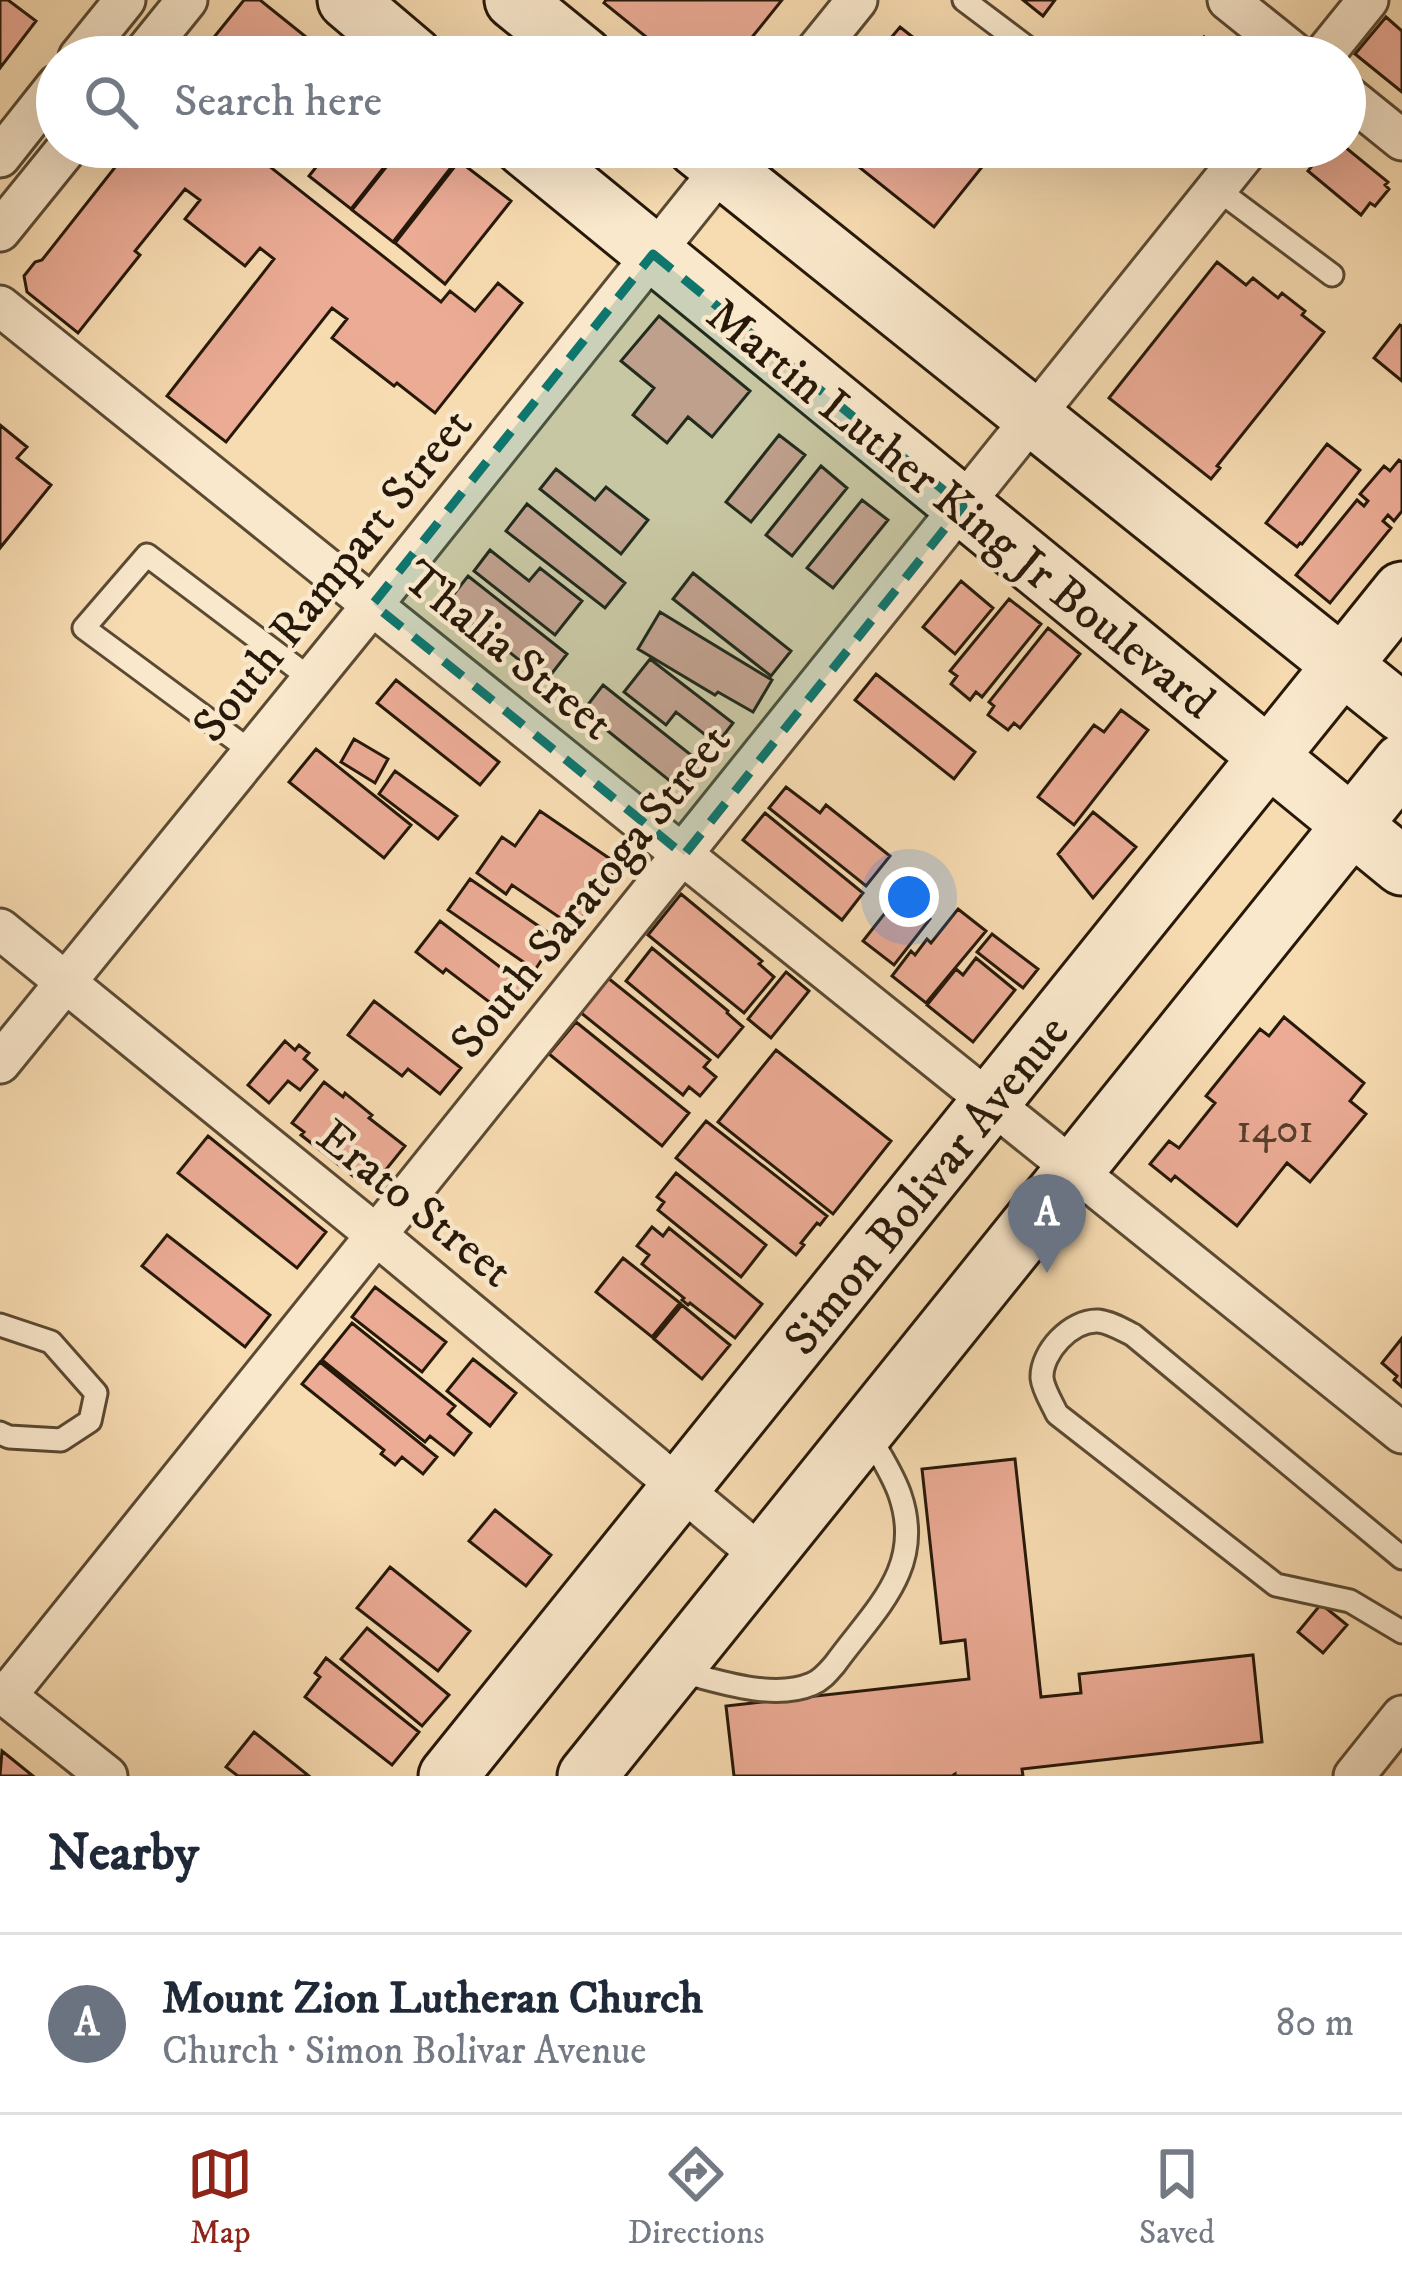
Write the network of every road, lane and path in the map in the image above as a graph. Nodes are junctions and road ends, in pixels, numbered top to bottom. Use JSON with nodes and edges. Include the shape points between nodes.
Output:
{"nodes":[{"id":1,"x":124,"y":0,"type":"edge"},
{"id":2,"x":187,"y":0,"type":"edge"},
{"id":3,"x":347,"y":0,"type":"edge"},
{"id":4,"x":514,"y":0,"type":"edge"},
{"id":5,"x":857,"y":0,"type":"edge"},
{"id":6,"x":964,"y":0,"type":"edge"},
{"id":7,"x":1228,"y":0,"type":"edge"},
{"id":8,"x":1368,"y":0,"type":"edge"},
{"id":9,"x":96,"y":36,"type":"edge"},
{"id":10,"x":158,"y":36,"type":"edge"},
{"id":11,"x":389,"y":36,"type":"edge"},
{"id":12,"x":558,"y":36,"type":"edge"},
{"id":13,"x":828,"y":36,"type":"edge"},
{"id":14,"x":1012,"y":36,"type":"edge"},
{"id":15,"x":1273,"y":36,"type":"edge"},
{"id":16,"x":1339,"y":36,"type":"edge"},
{"id":17,"x":1366,"y":111,"type":"edge"},
{"id":18,"x":36,"y":112,"type":"edge"},
{"id":19,"x":1402,"y":140,"type":"edge"},
{"id":20,"x":0,"y":157,"type":"edge"},
{"id":21,"x":51,"y":168,"type":"edge"},
{"id":22,"x":549,"y":168,"type":"edge"},
{"id":23,"x":710,"y":168,"type":"edge"},
{"id":24,"x":736,"y":168,"type":"edge"},
{"id":25,"x":1233,"y":168,"type":"edge"},
{"id":26,"x":1216,"y":189,"type":"junction"},
{"id":27,"x":0,"y":231,"type":"edge"},
{"id":28,"x":653,"y":254,"type":"junction"},
{"id":29,"x":1332,"y":275,"type":"dead end"},
{"id":30,"x":0,"y":306,"type":"edge"},
{"id":31,"x":1034,"y":417,"type":"junction"},
{"id":32,"x":963,"y":506,"type":"junction"},
{"id":33,"x":1402,"y":591,"type":"edge"},
{"id":34,"x":373,"y":604,"type":"junction"},
{"id":35,"x":1343,"y":664,"type":"junction"},
{"id":36,"x":311,"y":679,"type":"junction"},
{"id":37,"x":1402,"y":713,"type":"edge"},
{"id":38,"x":252,"y":752,"type":"junction"},
{"id":39,"x":1267,"y":756,"type":"junction"},
{"id":40,"x":1402,"y":763,"type":"edge"},
{"id":41,"x":1352,"y":825,"type":"junction"},
{"id":42,"x":684,"y":855,"type":"junction"},
{"id":43,"x":1402,"y":866,"type":"edge"},
{"id":44,"x":0,"y":929,"type":"edge"},
{"id":45,"x":64,"y":981,"type":"junction"},
{"id":46,"x":0,"y":1063,"type":"edge"},
{"id":47,"x":991,"y":1101,"type":"junction"},
{"id":48,"x":1074,"y":1169,"type":"junction"},
{"id":49,"x":375,"y":1234,"type":"junction"},
{"id":50,"x":0,"y":1324,"type":"edge"},
{"id":51,"x":866,"y":1429,"type":"junction"},
{"id":52,"x":0,"y":1433,"type":"edge"},
{"id":53,"x":1402,"y":1433,"type":"edge"},
{"id":54,"x":682,"y":1487,"type":"junction"},
{"id":55,"x":763,"y":1558,"type":"junction"},
{"id":56,"x":1402,"y":1558,"type":"edge"},
{"id":57,"x":1402,"y":1632,"type":"edge"},
{"id":58,"x":673,"y":1669,"type":"junction"},
{"id":59,"x":3,"y":1694,"type":"edge"},
{"id":60,"x":1402,"y":1716,"type":"edge"},
{"id":61,"x":107,"y":1776,"type":"edge"},
{"id":62,"x":448,"y":1776,"type":"edge"},
{"id":63,"x":587,"y":1776,"type":"edge"},
{"id":64,"x":1354,"y":1776,"type":"edge"}],
"edges":[{"from":1,"to":9,"type":"street"},
{"from":2,"to":10,"type":"street"},
{"from":3,"to":11,"type":"street"},
{"from":4,"to":12,"type":"street"},
{"from":5,"to":13,"type":"street"},
{"from":6,"to":14,"type":"lane"},
{"from":7,"to":15,"type":"street"},
{"from":8,"to":16,"type":"street"},
{"from":17,"to":19,"type":"street"},
{"from":18,"to":20,"type":"street"},
{"from":21,"to":27,"type":"street"},
{"from":22,"to":28,"type":"street","name":"Martin Luther King Jr Boulevard"},
{"from":23,"to":28,"type":"street","name":"South Rampart Street"},
{"from":24,"to":31,"type":"street"},
{"from":25,"to":26,"type":"street","name":"South Saratoga Street"},
{"from":26,"to":29,"type":"lane"},
{"from":26,"to":31,"type":"street","name":"South Saratoga Street"},
{"from":28,"to":32,"type":"street","name":"Martin Luther King Jr Boulevard"},
{"from":28,"to":34,"type":"street","name":"South Rampart Street"},
{"from":30,"to":34,"type":"street","name":"Thalia Street"},
{"from":31,"to":32,"type":"street","name":"South Saratoga Street"},
{"from":31,"to":35,"type":"street"},
{"from":32,"to":39,"type":"street","name":"Martin Luther King Jr Boulevard"},
{"from":32,"to":42,"type":"street","name":"South Saratoga Street"},
{"from":33,"to":35,"type":"street","name":"Simon Bolivar Avenue"},
{"from":34,"to":36,"type":"street","name":"South Rampart Street"},
{"from":34,"to":42,"type":"street","name":"Thalia Street"},
{"from":35,"to":37,"type":"street"},
{"from":35,"to":39,"type":"street","name":"Simon Bolivar Avenue"},
{"from":36,"to":38,"type":"street","name":"South Rampart Street"},
{"from":36,"to":38,"type":"lane","via":[[146,555],[84,628]]},
{"from":38,"to":45,"type":"street","name":"South Rampart Street"},
{"from":39,"to":41,"type":"street","name":"Martin Luther King Jr Boulevard"},
{"from":39,"to":47,"type":"street","name":"Simon Bolivar Avenue"},
{"from":40,"to":41,"type":"street"},
{"from":41,"to":43,"type":"street","name":"Martin Luther King Jr Boulevard"},
{"from":41,"to":48,"type":"street"},
{"from":42,"to":47,"type":"street","name":"Thalia Street"},
{"from":42,"to":49,"type":"street","name":"South Saratoga Street"},
{"from":44,"to":45,"type":"street","name":"Erato Street"},
{"from":45,"to":46,"type":"street","name":"South Rampart Street"},
{"from":45,"to":49,"type":"street","name":"Erato Street"},
{"from":47,"to":48,"type":"street","name":"Thalia Street"},
{"from":47,"to":54,"type":"street","name":"Simon Bolivar Avenue"},
{"from":48,"to":51,"type":"street"},
{"from":48,"to":53,"type":"street","name":"Thalia Street"},
{"from":49,"to":54,"type":"street","name":"Erato Street"},
{"from":49,"to":59,"type":"street","name":"South Saratoga Street"},
{"from":50,"to":52,"type":"lane","via":[[51,1342],[96,1394],[90,1421],[61,1440]]},
{"from":51,"to":55,"type":"street"},
{"from":51,"to":58,"type":"lane","via":[[899,1493],[905,1559],[835,1664],[811,1685],[780,1689],[736,1687]]},
{"from":54,"to":55,"type":"street","name":"Erato Street"},
{"from":54,"to":62,"type":"street","name":"Simon Bolivar Avenue"},
{"from":55,"to":58,"type":"street"},
{"from":56,"to":57,"type":"lane","via":[[1133,1336],[1099,1321],[1083,1324],[1046,1359],[1042,1381],[1057,1414],[1276,1585],[1350,1601]]},
{"from":58,"to":63,"type":"street"},
{"from":59,"to":61,"type":"street"},
{"from":60,"to":64,"type":"street"}]}
